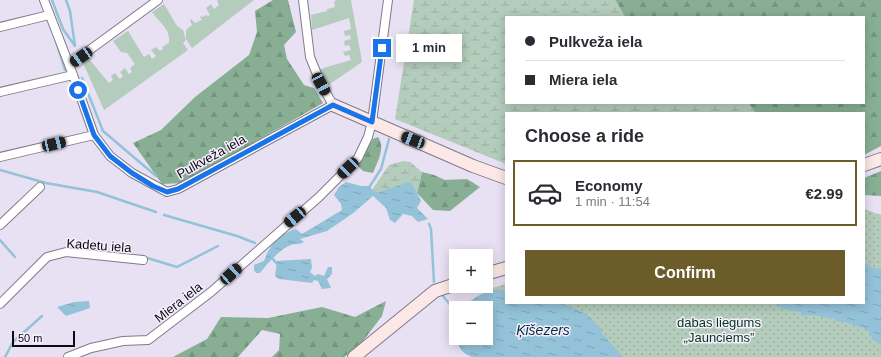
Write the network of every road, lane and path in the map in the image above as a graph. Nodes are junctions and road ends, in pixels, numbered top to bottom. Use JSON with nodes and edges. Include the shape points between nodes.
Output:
{"nodes":[{"id":1,"x":44,"y":0,"type":"edge"},
{"id":2,"x":303,"y":0,"type":"edge"},
{"id":3,"x":388,"y":0,"type":"edge"},
{"id":4,"x":153,"y":1,"type":"edge"},
{"id":5,"x":49,"y":15,"type":"junction"},
{"id":6,"x":0,"y":27,"type":"edge"},
{"id":7,"x":69,"y":65,"type":"junction"},
{"id":8,"x":73,"y":75,"type":"junction"},
{"id":9,"x":0,"y":92,"type":"edge"},
{"id":10,"x":333,"y":105,"type":"junction"},
{"id":11,"x":372,"y":122,"type":"junction"},
{"id":12,"x":94,"y":135,"type":"junction"},
{"id":13,"x":0,"y":157,"type":"edge"},
{"id":14,"x":881,"y":159,"type":"edge"},
{"id":15,"x":865,"y":165,"type":"edge"},
{"id":16,"x":505,"y":178,"type":"edge"},
{"id":17,"x":40,"y":187,"type":"dead end"},
{"id":18,"x":0,"y":225,"type":"edge"},
{"id":19,"x":143,"y":260,"type":"dead end"},
{"id":20,"x":505,"y":268,"type":"edge"},
{"id":21,"x":493,"y":272,"type":"edge"},
{"id":22,"x":449,"y":286,"type":"edge"},
{"id":23,"x":0,"y":304,"type":"edge"},
{"id":24,"x":68,"y":357,"type":"edge"},
{"id":25,"x":354,"y":357,"type":"edge"}],
"edges":[{"from":1,"to":5,"type":"street","name":"Pulkveža iela"},
{"from":2,"to":10,"type":"street","via":[[310,57]]},
{"from":3,"to":11,"type":"street","name":"Miera iela"},
{"from":4,"to":7,"type":"street"},
{"from":5,"to":6,"type":"street"},
{"from":5,"to":7,"type":"street","name":"Pulkveža iela"},
{"from":7,"to":8,"type":"street","name":"Pulkveža iela"},
{"from":8,"to":9,"type":"street"},
{"from":8,"to":12,"type":"street","name":"Pulkveža iela"},
{"from":10,"to":11,"type":"street"},
{"from":10,"to":12,"type":"street","name":"Pulkveža iela","via":[[178,189],[167,192],[132,173],[110,156]]},
{"from":11,"to":16,"type":"street"},
{"from":11,"to":24,"type":"street","name":"Miera iela","via":[[358,158],[319,197],[204,297],[148,340],[123,341],[91,348]]},
{"from":12,"to":13,"type":"street"},
{"from":14,"to":15,"type":"street"},
{"from":17,"to":18,"type":"street"},
{"from":19,"to":23,"type":"street","name":"Kadetu iela","via":[[66,252],[47,257]]},
{"from":20,"to":21,"type":"street"},
{"from":22,"to":25,"type":"street","via":[[435,290]]}]}
